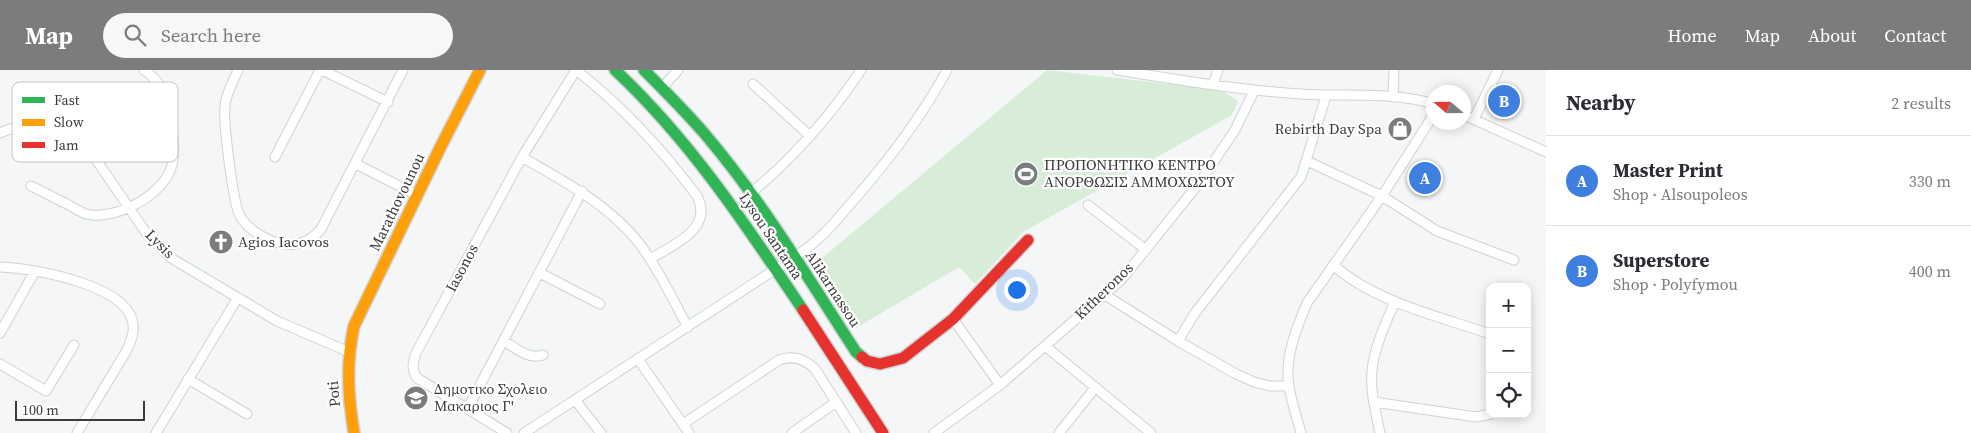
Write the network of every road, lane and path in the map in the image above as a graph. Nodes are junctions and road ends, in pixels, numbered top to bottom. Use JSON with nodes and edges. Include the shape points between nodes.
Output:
{"nodes":[{"id":1,"x":144,"y":70,"type":"edge"},
{"id":2,"x":238,"y":70,"type":"edge"},
{"id":3,"x":321,"y":70,"type":"edge"},
{"id":4,"x":403,"y":70,"type":"edge"},
{"id":5,"x":469,"y":70,"type":"edge"},
{"id":6,"x":480,"y":70,"type":"edge"},
{"id":7,"x":576,"y":70,"type":"edge"},
{"id":8,"x":615,"y":70,"type":"edge"},
{"id":9,"x":627,"y":70,"type":"edge"},
{"id":10,"x":644,"y":70,"type":"edge"},
{"id":11,"x":678,"y":70,"type":"edge"},
{"id":12,"x":861,"y":70,"type":"edge"},
{"id":13,"x":947,"y":70,"type":"edge"},
{"id":14,"x":1116,"y":70,"type":"edge"},
{"id":15,"x":1218,"y":70,"type":"edge"},
{"id":16,"x":1394,"y":70,"type":"edge"},
{"id":17,"x":1498,"y":70,"type":"edge"},
{"id":18,"x":156,"y":82,"type":"edge"},
{"id":19,"x":752,"y":84,"type":"dead end"},
{"id":20,"x":1213,"y":85,"type":"junction"},
{"id":21,"x":663,"y":87,"type":"junction"},
{"id":22,"x":1254,"y":91,"type":"junction"},
{"id":23,"x":1326,"y":96,"type":"junction"},
{"id":24,"x":1393,"y":97,"type":"junction"},
{"id":25,"x":388,"y":102,"type":"junction"},
{"id":26,"x":1426,"y":102,"type":"edge"},
{"id":27,"x":460,"y":108,"type":"junction"},
{"id":28,"x":1471,"y":118,"type":"edge"},
{"id":29,"x":1474,"y":119,"type":"junction"},
{"id":30,"x":1426,"y":127,"type":"edge"},
{"id":31,"x":12,"y":128,"type":"edge"},
{"id":32,"x":0,"y":132,"type":"edge"},
{"id":33,"x":810,"y":136,"type":"junction"},
{"id":34,"x":1546,"y":152,"type":"edge"},
{"id":35,"x":275,"y":157,"type":"dead end"},
{"id":36,"x":522,"y":157,"type":"junction"},
{"id":37,"x":1307,"y":160,"type":"junction"},
{"id":38,"x":98,"y":162,"type":"edge"},
{"id":39,"x":173,"y":162,"type":"edge"},
{"id":40,"x":356,"y":164,"type":"junction"},
{"id":41,"x":31,"y":186,"type":"dead end"},
{"id":42,"x":582,"y":191,"type":"junction"},
{"id":43,"x":751,"y":193,"type":"junction"},
{"id":44,"x":417,"y":195,"type":"junction"},
{"id":45,"x":1382,"y":196,"type":"junction"},
{"id":46,"x":1088,"y":205,"type":"dead end"},
{"id":47,"x":131,"y":208,"type":"junction"},
{"id":48,"x":1028,"y":240,"type":"dead end"},
{"id":49,"x":1146,"y":250,"type":"junction"},
{"id":50,"x":794,"y":257,"type":"junction"},
{"id":51,"x":650,"y":259,"type":"junction"},
{"id":52,"x":1514,"y":260,"type":"dead end"},
{"id":53,"x":1333,"y":265,"type":"junction"},
{"id":54,"x":0,"y":267,"type":"edge"},
{"id":55,"x":779,"y":267,"type":"junction"},
{"id":56,"x":35,"y":272,"type":"junction"},
{"id":57,"x":540,"y":273,"type":"junction"},
{"id":58,"x":1105,"y":295,"type":"junction"},
{"id":59,"x":237,"y":299,"type":"junction"},
{"id":60,"x":1395,"y":301,"type":"junction"},
{"id":61,"x":600,"y":304,"type":"dead end"},
{"id":62,"x":953,"y":319,"type":"junction"},
{"id":63,"x":688,"y":327,"type":"junction"},
{"id":64,"x":0,"y":333,"type":"edge"},
{"id":65,"x":1486,"y":333,"type":"edge"},
{"id":66,"x":504,"y":341,"type":"junction"},
{"id":67,"x":1178,"y":341,"type":"junction"},
{"id":68,"x":74,"y":346,"type":"dead end"},
{"id":69,"x":1045,"y":346,"type":"junction"},
{"id":70,"x":348,"y":351,"type":"junction"},
{"id":71,"x":543,"y":355,"type":"dead end"},
{"id":72,"x":638,"y":360,"type":"junction"},
{"id":73,"x":0,"y":364,"type":"edge"},
{"id":74,"x":188,"y":379,"type":"junction"},
{"id":75,"x":1000,"y":385,"type":"junction"},
{"id":76,"x":1289,"y":386,"type":"junction"},
{"id":77,"x":1095,"y":388,"type":"junction"},
{"id":78,"x":575,"y":400,"type":"junction"},
{"id":79,"x":836,"y":402,"type":"junction"},
{"id":80,"x":1374,"y":402,"type":"junction"},
{"id":81,"x":468,"y":408,"type":"junction"},
{"id":82,"x":247,"y":414,"type":"dead end"},
{"id":83,"x":1486,"y":416,"type":"edge"},
{"id":84,"x":683,"y":424,"type":"junction"},
{"id":85,"x":77,"y":433,"type":"edge"},
{"id":86,"x":156,"y":433,"type":"edge"},
{"id":87,"x":354,"y":433,"type":"edge"},
{"id":88,"x":507,"y":433,"type":"edge"},
{"id":89,"x":524,"y":433,"type":"edge"},
{"id":90,"x":601,"y":433,"type":"edge"},
{"id":91,"x":689,"y":433,"type":"edge"},
{"id":92,"x":792,"y":433,"type":"edge"},
{"id":93,"x":856,"y":433,"type":"edge"},
{"id":94,"x":884,"y":433,"type":"edge"},
{"id":95,"x":892,"y":433,"type":"edge"},
{"id":96,"x":934,"y":433,"type":"edge"},
{"id":97,"x":1060,"y":433,"type":"edge"},
{"id":98,"x":1151,"y":433,"type":"edge"},
{"id":99,"x":1301,"y":433,"type":"edge"},
{"id":100,"x":1380,"y":433,"type":"edge"}],
"edges":[{"from":1,"to":18,"type":"street"},
{"from":2,"to":40,"type":"street","via":[[228,92],[225,122],[236,207],[251,228],[283,244],[296,244],[313,237],[321,229]]},
{"from":3,"to":25,"type":"street"},
{"from":3,"to":35,"type":"street"},
{"from":4,"to":25,"type":"street"},
{"from":5,"to":27,"type":"street"},
{"from":6,"to":27,"type":"street","name":"Marathovounou"},
{"from":7,"to":36,"type":"street","name":"Iasonos"},
{"from":7,"to":51,"type":"street","name":"Iasonos","via":[[655,144],[701,203],[701,216],[693,232]]},
{"from":8,"to":55,"type":"street","name":"Lysou Santama","via":[[702,165]]},
{"from":9,"to":55,"type":"street","name":"Lysou Santama","via":[[686,132],[725,181]]},
{"from":10,"to":21,"type":"street","name":"Alikarnassou"},
{"from":11,"to":21,"type":"street"},
{"from":12,"to":33,"type":"street"},
{"from":13,"to":50,"type":"street","via":[[884,166],[831,226]]},
{"from":14,"to":20,"type":"street"},
{"from":15,"to":20,"type":"street"},
{"from":16,"to":24,"type":"street"},
{"from":17,"to":29,"type":"street"},
{"from":19,"to":33,"type":"street"},
{"from":20,"to":22,"type":"street"},
{"from":21,"to":43,"type":"street","name":"Alikarnassou","via":[[698,125]]},
{"from":22,"to":23,"type":"street"},
{"from":22,"to":49,"type":"street","name":"Kitheronos","via":[[1235,130],[1200,182]]},
{"from":23,"to":24,"type":"street"},
{"from":23,"to":37,"type":"street"},
{"from":24,"to":26,"type":"street"},
{"from":25,"to":40,"type":"street"},
{"from":27,"to":44,"type":"street","name":"Marathovounou"},
{"from":28,"to":29,"type":"street"},
{"from":29,"to":34,"type":"street"},
{"from":30,"to":45,"type":"street"},
{"from":31,"to":32,"type":"street","name":"Lysis"},
{"from":33,"to":43,"type":"street"},
{"from":36,"to":42,"type":"street"},
{"from":36,"to":81,"type":"street","name":"Iasonos","via":[[412,365],[417,378]]},
{"from":37,"to":45,"type":"street"},
{"from":37,"to":67,"type":"street","via":[[1301,177],[1195,313]]},
{"from":38,"to":47,"type":"street","name":"Lysis"},
{"from":39,"to":47,"type":"street","via":[[165,181]]},
{"from":40,"to":44,"type":"street"},
{"from":41,"to":47,"type":"street","via":[[86,214]]},
{"from":42,"to":51,"type":"street","via":[[618,220]]},
{"from":42,"to":57,"type":"street"},
{"from":43,"to":50,"type":"street","name":"Alikarnassou"},
{"from":44,"to":70,"type":"street","name":"Marathovounou","via":[[363,305]]},
{"from":45,"to":52,"type":"street","via":[[1437,230]]},
{"from":45,"to":53,"type":"street"},
{"from":46,"to":49,"type":"street"},
{"from":47,"to":59,"type":"street","name":"Lysis","via":[[147,234],[171,258]]},
{"from":48,"to":62,"type":"street","name":"Alikarnassou"},
{"from":49,"to":58,"type":"street","name":"Kitheronos"},
{"from":50,"to":62,"type":"street","name":"Alikarnassou","via":[[856,352],[872,363],[889,363],[902,358]]},
{"from":51,"to":63,"type":"street"},
{"from":53,"to":60,"type":"street","via":[[1360,284]]},
{"from":53,"to":76,"type":"street","via":[[1307,303],[1292,340]]},
{"from":54,"to":56,"type":"street"},
{"from":55,"to":63,"type":"street"},
{"from":55,"to":94,"type":"street","name":"Lysou Santama"},
{"from":55,"to":95,"type":"street","name":"Lysou Santama"},
{"from":56,"to":64,"type":"street"},
{"from":56,"to":85,"type":"street","via":[[70,278],[98,290],[125,307],[133,320],[129,346]]},
{"from":57,"to":61,"type":"street"},
{"from":57,"to":66,"type":"street"},
{"from":58,"to":67,"type":"street"},
{"from":58,"to":69,"type":"street","name":"Kitheronos"},
{"from":59,"to":70,"type":"street","name":"Lysis","via":[[278,321]]},
{"from":59,"to":74,"type":"street"},
{"from":60,"to":65,"type":"street"},
{"from":60,"to":80,"type":"street","via":[[1374,357],[1371,380]]},
{"from":62,"to":75,"type":"street"},
{"from":63,"to":72,"type":"street"},
{"from":66,"to":71,"type":"street","via":[[527,355]]},
{"from":66,"to":81,"type":"street"},
{"from":67,"to":76,"type":"street","via":[[1254,382]]},
{"from":68,"to":73,"type":"street","via":[[46,391]]},
{"from":69,"to":75,"type":"street","name":"Kitheronos"},
{"from":69,"to":77,"type":"street"},
{"from":70,"to":87,"type":"street","name":"Poti","via":[[347,392]]},
{"from":72,"to":78,"type":"street"},
{"from":72,"to":84,"type":"street"},
{"from":74,"to":82,"type":"street"},
{"from":74,"to":86,"type":"street"},
{"from":75,"to":96,"type":"street","name":"Kitheronos"},
{"from":76,"to":99,"type":"street"},
{"from":77,"to":97,"type":"street"},
{"from":77,"to":98,"type":"street"},
{"from":78,"to":89,"type":"street"},
{"from":78,"to":90,"type":"street"},
{"from":79,"to":84,"type":"street","via":[[812,367],[803,360],[787,358],[779,360]]},
{"from":79,"to":92,"type":"street"},
{"from":79,"to":93,"type":"street"},
{"from":80,"to":83,"type":"street"},
{"from":80,"to":100,"type":"street"},
{"from":81,"to":88,"type":"street","name":"Iasonos"},
{"from":84,"to":91,"type":"street"}]}
